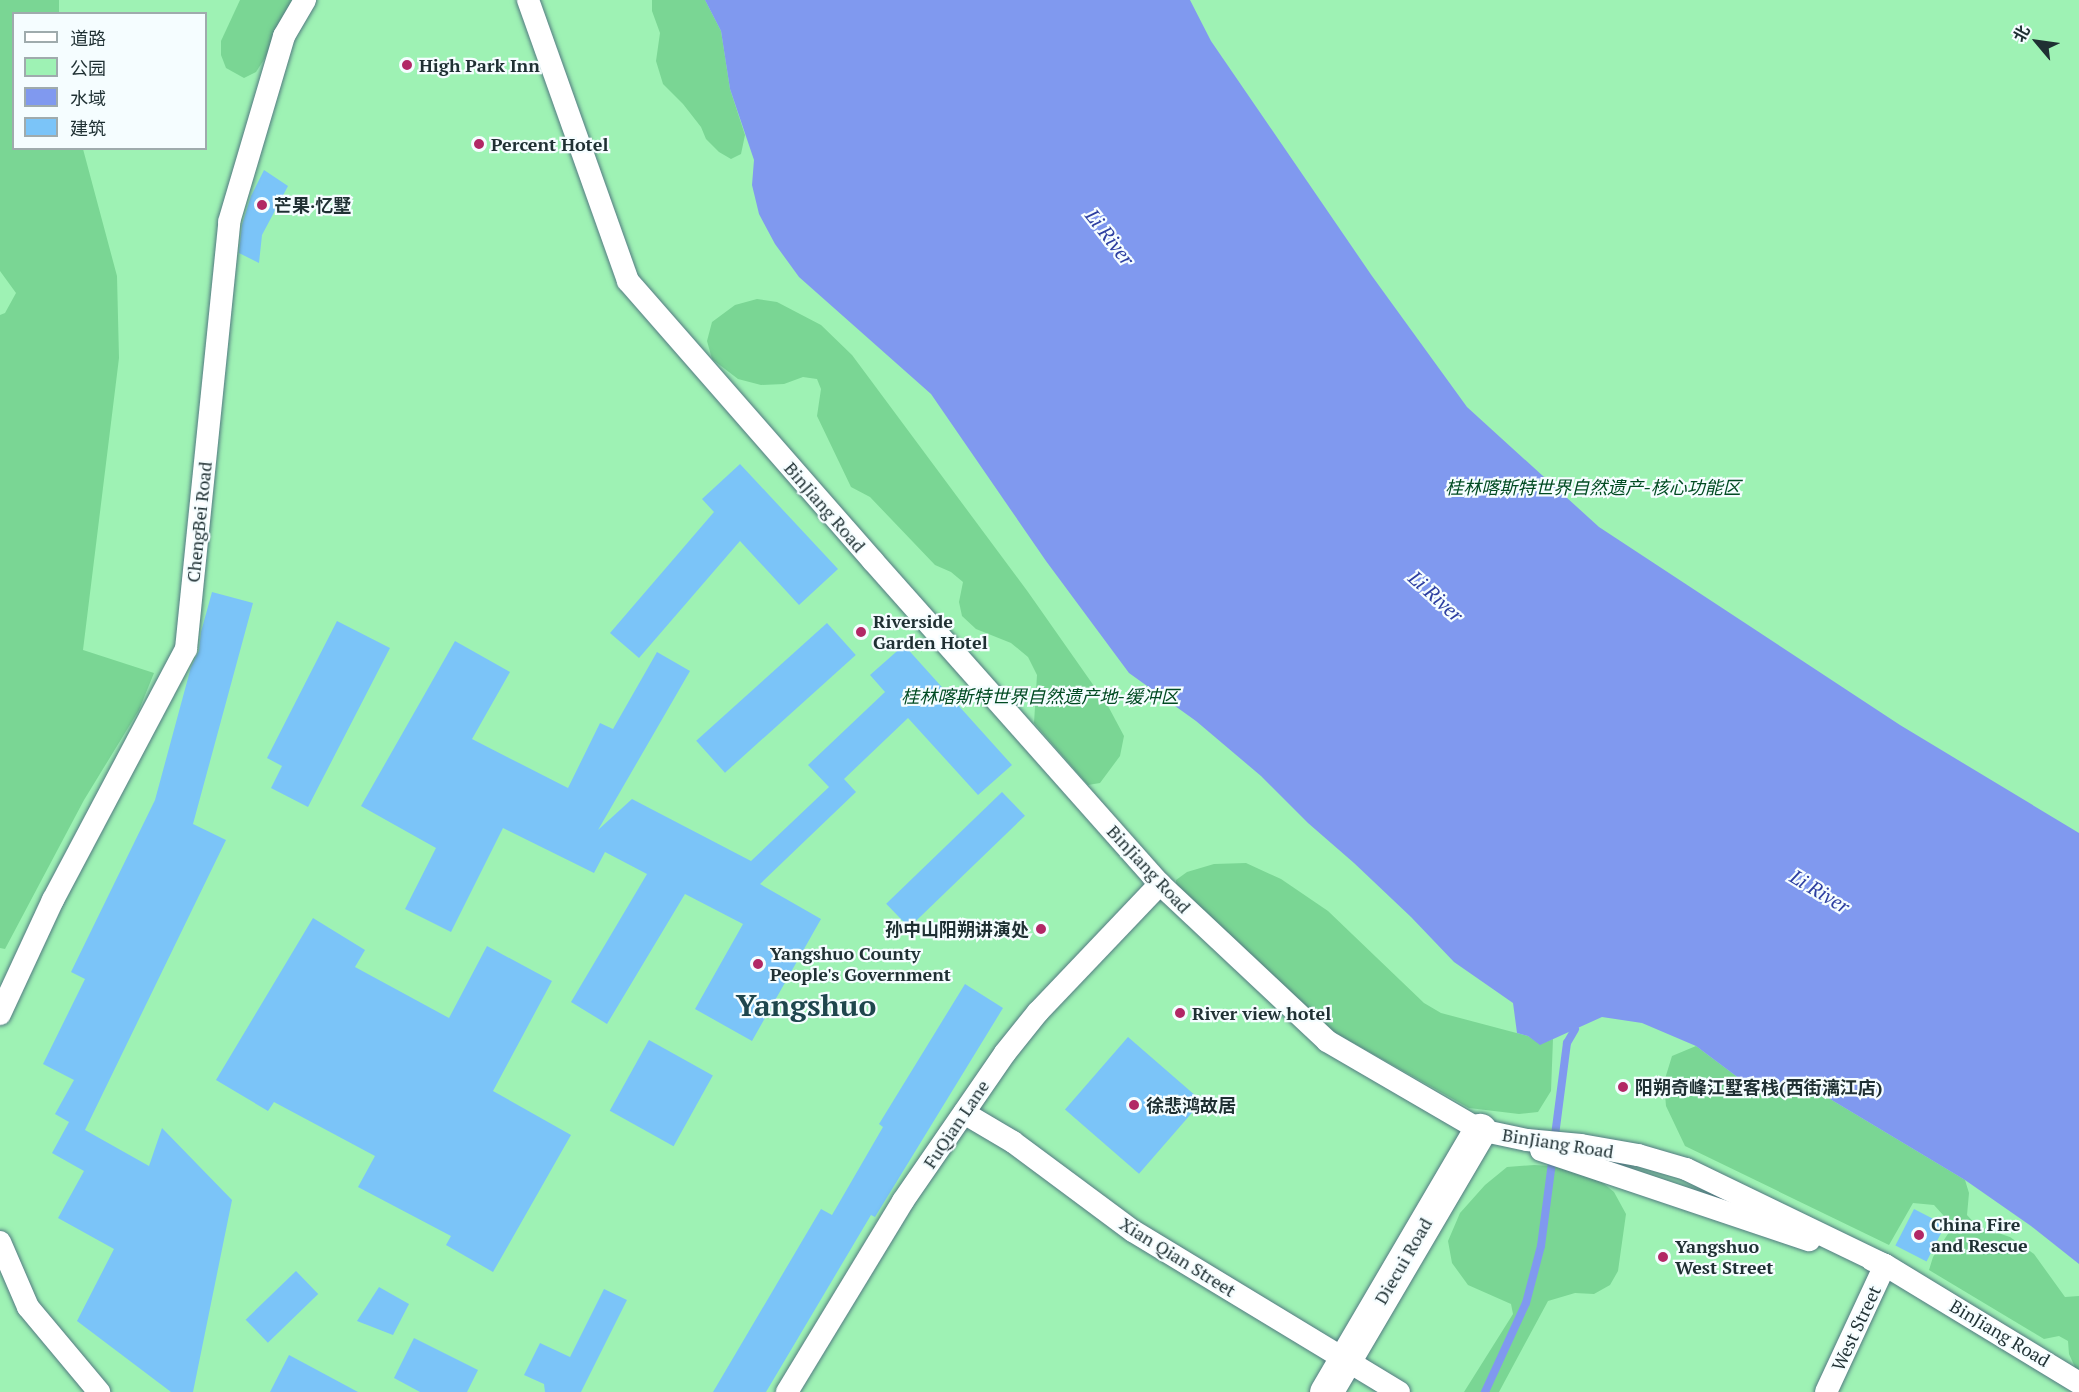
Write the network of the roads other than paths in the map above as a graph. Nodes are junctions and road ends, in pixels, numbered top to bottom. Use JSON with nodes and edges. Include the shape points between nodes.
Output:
{"nodes":[{"id":1,"x":305,"y":0,"type":"edge"},
{"id":2,"x":528,"y":0,"type":"edge"},
{"id":3,"x":1160,"y":884,"type":"junction"},
{"id":4,"x":0,"y":1014,"type":"edge"},
{"id":5,"x":964,"y":1113,"type":"junction"},
{"id":6,"x":1480,"y":1130,"type":"junction"},
{"id":7,"x":0,"y":1242,"type":"edge"},
{"id":8,"x":1885,"y":1265,"type":"junction"},
{"id":9,"x":1346,"y":1359,"type":"junction"},
{"id":10,"x":2079,"y":1383,"type":"edge"},
{"id":11,"x":99,"y":1392,"type":"edge"},
{"id":12,"x":787,"y":1392,"type":"edge"},
{"id":13,"x":1325,"y":1392,"type":"edge"},
{"id":14,"x":1399,"y":1392,"type":"edge"},
{"id":15,"x":1826,"y":1392,"type":"edge"}],
"edges":[{"from":1,"to":4,"type":"street","name":"ChengBei Road","via":[[284,36],[229,222],[186,649],[53,900]]},
{"from":2,"to":3,"type":"street","name":"BinJiang Road","via":[[628,281]]},
{"from":3,"to":5,"type":"street","name":"FuQian Lane","via":[[1038,1012]]},
{"from":3,"to":6,"type":"street","name":"BinJiang Road","via":[[1327,1041]]},
{"from":5,"to":9,"type":"street","name":"Xian Qian Street","via":[[1013,1142],[1132,1231]]},
{"from":5,"to":12,"type":"street","name":"FuQian Lane","via":[[903,1201]]},
{"from":6,"to":8,"type":"street"},
{"from":6,"to":8,"type":"street","name":"BinJiang Road","via":[[1638,1155],[1686,1169]]},
{"from":6,"to":9,"type":"street","name":"Diecui Road"},
{"from":6,"to":13,"type":"street"},
{"from":7,"to":11,"type":"street","via":[[28,1307]]},
{"from":8,"to":10,"type":"street","name":"BinJiang Road"},
{"from":8,"to":15,"type":"street","name":"West Street"},
{"from":9,"to":13,"type":"street","name":"Diecui Road"},
{"from":9,"to":14,"type":"street","name":"Xian Qian Street"}]}
